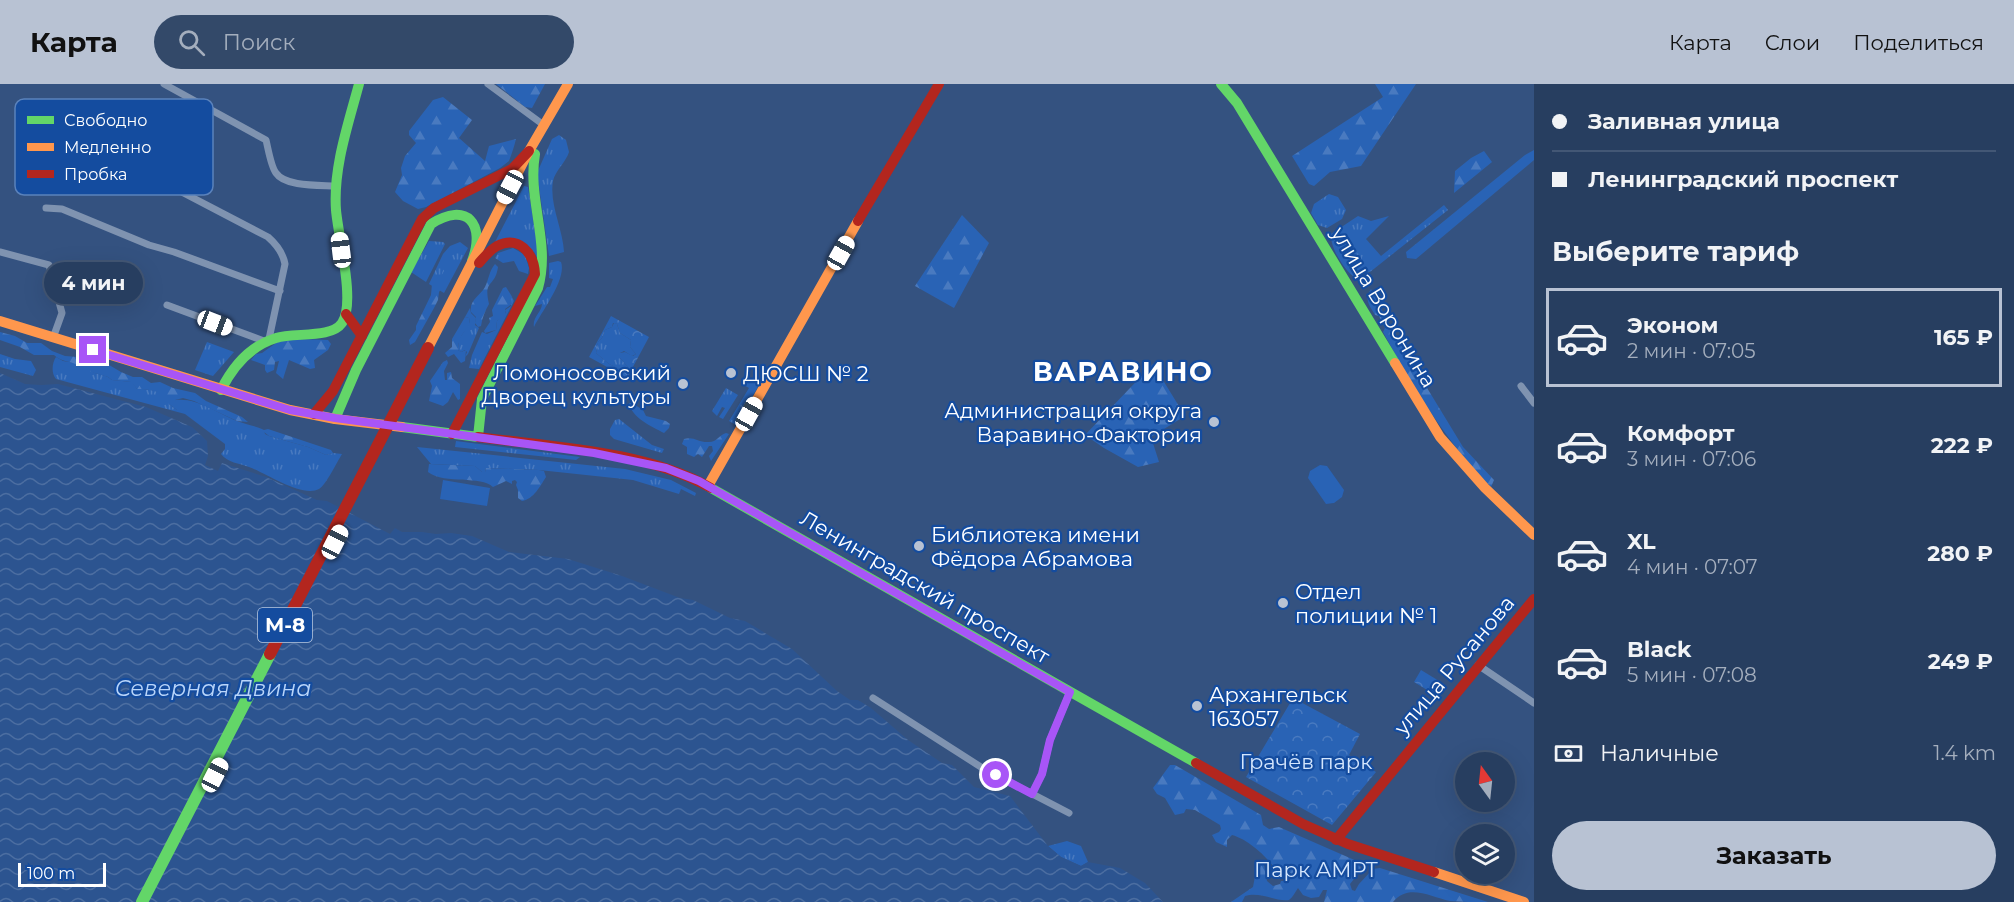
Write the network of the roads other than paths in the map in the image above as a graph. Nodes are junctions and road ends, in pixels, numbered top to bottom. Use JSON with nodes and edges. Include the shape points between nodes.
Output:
{"nodes":[{"id":1,"x":164,"y":84,"type":"edge"},
{"id":2,"x":358,"y":84,"type":"edge"},
{"id":3,"x":488,"y":84,"type":"edge"},
{"id":4,"x":568,"y":84,"type":"edge"},
{"id":5,"x":939,"y":84,"type":"edge"},
{"id":6,"x":1221,"y":84,"type":"edge"},
{"id":7,"x":191,"y":99,"type":"edge"},
{"id":8,"x":213,"y":111,"type":"edge"},
{"id":9,"x":545,"y":126,"type":"junction"},
{"id":10,"x":532,"y":152,"type":"junction"},
{"id":11,"x":336,"y":186,"type":"junction"},
{"id":12,"x":188,"y":195,"type":"edge"},
{"id":13,"x":46,"y":208,"type":"dead end"},
{"id":14,"x":0,"y":252,"type":"edge"},
{"id":15,"x":476,"y":262,"type":"junction"},
{"id":16,"x":280,"y":291,"type":"junction"},
{"id":17,"x":167,"y":305,"type":"dead end"},
{"id":18,"x":346,"y":314,"type":"junction"},
{"id":19,"x":0,"y":321,"type":"edge"},
{"id":20,"x":362,"y":336,"type":"junction"},
{"id":21,"x":53,"y":338,"type":"junction"},
{"id":22,"x":267,"y":340,"type":"junction"},
{"id":23,"x":430,"y":350,"type":"junction"},
{"id":24,"x":1521,"y":386,"type":"dead end"},
{"id":25,"x":221,"y":390,"type":"junction"},
{"id":26,"x":1534,"y":403,"type":"edge"},
{"id":27,"x":314,"y":414,"type":"junction"},
{"id":28,"x":335,"y":418,"type":"junction"},
{"id":29,"x":452,"y":434,"type":"junction"},
{"id":30,"x":478,"y":437,"type":"junction"},
{"id":31,"x":708,"y":486,"type":"junction"},
{"id":32,"x":1534,"y":535,"type":"edge"},
{"id":33,"x":1534,"y":599,"type":"edge"},
{"id":34,"x":1478,"y":665,"type":"junction"},
{"id":35,"x":1070,"y":692,"type":"junction"},
{"id":36,"x":873,"y":698,"type":"dead end"},
{"id":37,"x":1534,"y":703,"type":"edge"},
{"id":38,"x":1032,"y":794,"type":"junction"},
{"id":39,"x":1069,"y":813,"type":"dead end"},
{"id":40,"x":1336,"y":840,"type":"junction"},
{"id":41,"x":142,"y":902,"type":"edge"},
{"id":42,"x":150,"y":902,"type":"edge"},
{"id":43,"x":1524,"y":902,"type":"edge"}],
"edges":[{"from":1,"to":7,"type":"street"},
{"from":2,"to":11,"type":"main road"},
{"from":3,"to":9,"type":"street"},
{"from":4,"to":9,"type":"main road"},
{"from":5,"to":31,"type":"main road"},
{"from":6,"to":32,"type":"main road","name":"улица Воронина","via":[[1237,103],[1440,437],[1507,512]]},
{"from":8,"to":11,"type":"street","via":[[266,141],[275,173],[286,181]]},
{"from":9,"to":10,"type":"main road"},
{"from":10,"to":15,"type":"main road"},
{"from":10,"to":20,"type":"main road","via":[[512,169],[434,208],[422,219]]},
{"from":10,"to":30,"type":"main road","via":[[543,274],[482,399]]},
{"from":11,"to":18,"type":"main road"},
{"from":12,"to":16,"type":"street","via":[[268,237],[284,259]]},
{"from":13,"to":16,"type":"street","via":[[62,209],[149,245]]},
{"from":14,"to":21,"type":"street","via":[[49,265],[62,313]]},
{"from":15,"to":23,"type":"main road","number":"М-8"},
{"from":15,"to":28,"type":"main road","via":[[477,235],[468,219],[448,214],[431,224]]},
{"from":15,"to":29,"type":"main road","via":[[505,243],[517,244],[532,255],[535,274]]},
{"from":16,"to":22,"type":"street"},
{"from":17,"to":22,"type":"street"},
{"from":18,"to":20,"type":"main road"},
{"from":18,"to":22,"type":"main road","via":[[341,325],[326,333],[289,334]]},
{"from":19,"to":21,"type":"main road","name":"Ленинградский проспект"},
{"from":20,"to":27,"type":"main road","via":[[333,391]]},
{"from":21,"to":25,"type":"main road","name":"Ленинградский проспект"},
{"from":22,"to":25,"type":"main road","via":[[248,352]]},
{"from":23,"to":41,"type":"main road","number":"М-8","bridge":true},
{"from":23,"to":42,"type":"main road","number":"М-8"},
{"from":24,"to":26,"type":"street"},
{"from":25,"to":27,"type":"main road","name":"Ленинградский проспект"},
{"from":27,"to":28,"type":"main road","name":"Ленинградский проспект"},
{"from":28,"to":29,"type":"main road","name":"Ленинградский проспект"},
{"from":29,"to":30,"type":"main road","name":"Ленинградский проспект"},
{"from":30,"to":31,"type":"main road","name":"Ленинградский проспект","via":[[630,459]]},
{"from":31,"to":35,"type":"main road","name":"Ленинградский проспект"},
{"from":33,"to":34,"type":"main road","name":"улица Русанова"},
{"from":34,"to":37,"type":"street"},
{"from":34,"to":40,"type":"main road","name":"улица Русанова"},
{"from":35,"to":38,"type":"street"},
{"from":35,"to":40,"type":"main road","name":"Ленинградский проспект"},
{"from":36,"to":38,"type":"street","via":[[984,769]]},
{"from":38,"to":39,"type":"street"},
{"from":40,"to":43,"type":"main road","name":"Ленинградский проспект"}]}
